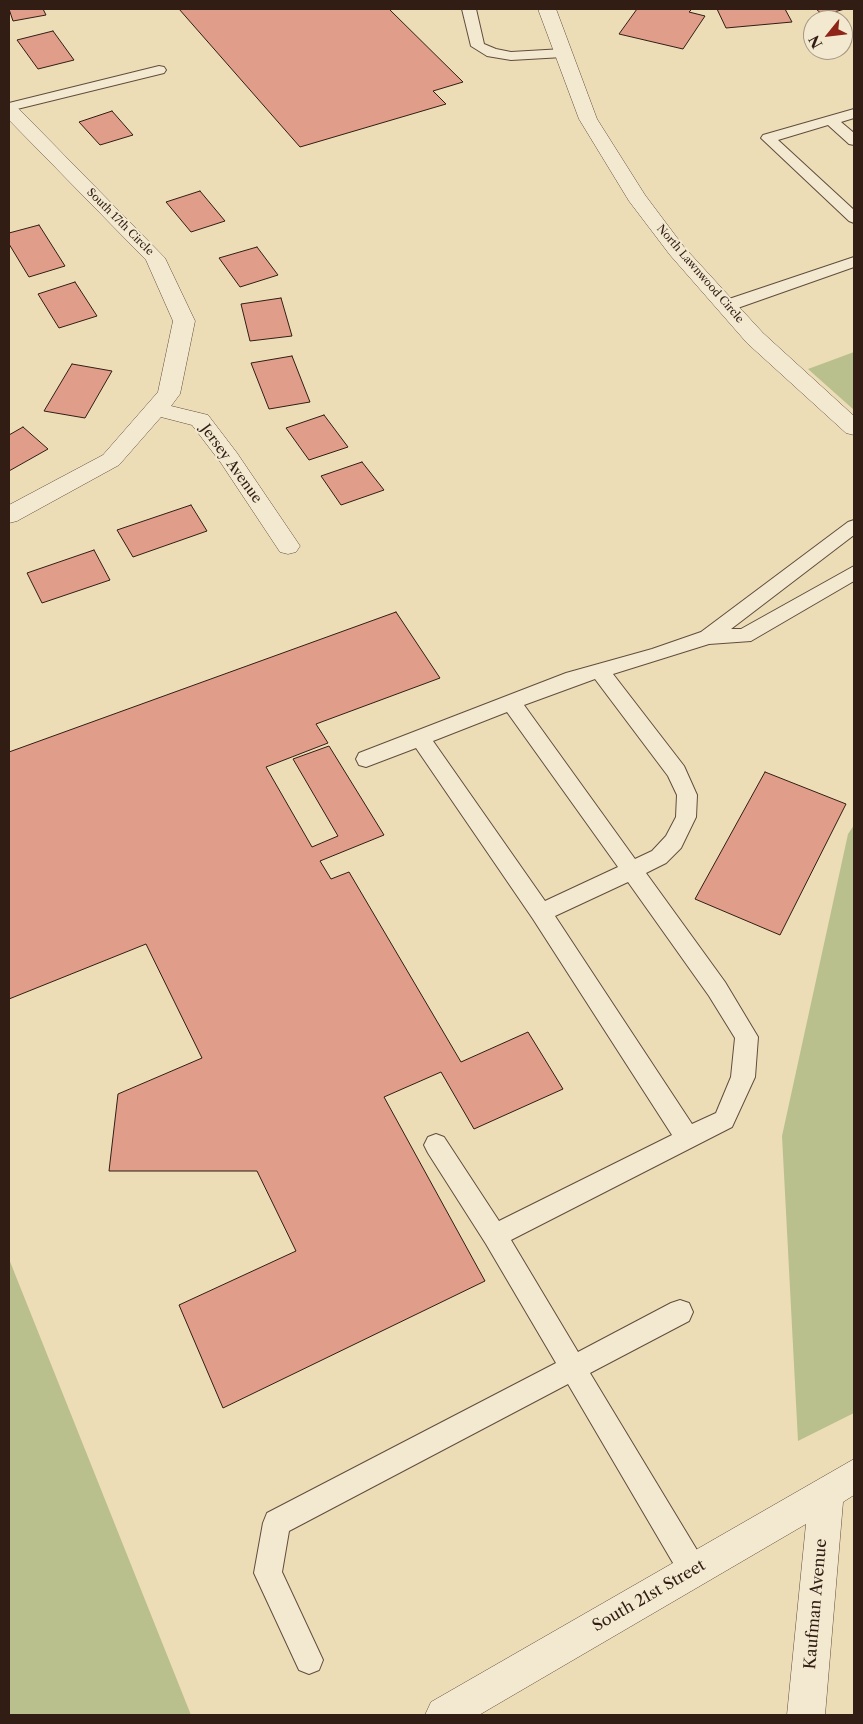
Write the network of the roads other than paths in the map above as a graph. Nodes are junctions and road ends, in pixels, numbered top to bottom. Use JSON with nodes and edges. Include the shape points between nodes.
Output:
{"nodes":[{"id":1,"x":469,"y":9,"type":"edge"},
{"id":2,"x":548,"y":9,"type":"edge"},
{"id":3,"x":563,"y":53,"type":"junction"},
{"id":4,"x":159,"y":70,"type":"dead end"},
{"id":5,"x":9,"y":109,"type":"edge"},
{"id":6,"x":854,"y":113,"type":"edge"},
{"id":7,"x":831,"y":120,"type":"junction"},
{"id":8,"x":854,"y":141,"type":"edge"},
{"id":9,"x":854,"y":218,"type":"edge"},
{"id":10,"x":854,"y":262,"type":"edge"},
{"id":11,"x":726,"y":306,"type":"junction"},
{"id":12,"x":156,"y":409,"type":"junction"},
{"id":13,"x":854,"y":428,"type":"edge"},
{"id":14,"x":9,"y":514,"type":"edge"},
{"id":15,"x":854,"y":526,"type":"edge"},
{"id":16,"x":288,"y":546,"type":"dead end"},
{"id":17,"x":854,"y":574,"type":"edge"},
{"id":18,"x":708,"y":637,"type":"junction"},
{"id":19,"x":600,"y":671,"type":"junction"},
{"id":20,"x":511,"y":702,"type":"junction"},
{"id":21,"x":420,"y":738,"type":"junction"},
{"id":22,"x":366,"y":759,"type":"dead end"},
{"id":23,"x":631,"y":871,"type":"junction"},
{"id":24,"x":540,"y":913,"type":"junction"},
{"id":25,"x":688,"y":1139,"type":"junction"},
{"id":26,"x":436,"y":1145,"type":"dead end"},
{"id":27,"x":495,"y":1236,"type":"junction"},
{"id":28,"x":680,"y":1312,"type":"dead end"},
{"id":29,"x":574,"y":1367,"type":"junction"},
{"id":30,"x":840,"y":1485,"type":"edge"},
{"id":31,"x":693,"y":1570,"type":"junction"},
{"id":32,"x":309,"y":1660,"type":"dead end"},
{"id":33,"x":444,"y":1715,"type":"edge"},
{"id":34,"x":806,"y":1715,"type":"edge"}],
"edges":[{"from":1,"to":3,"type":"lane","via":[[478,46],[492,53],[511,56]]},
{"from":2,"to":3,"type":"street","name":"North Lawnwood Circle"},
{"from":3,"to":11,"type":"street","name":"North Lawnwood Circle","via":[[588,119],[636,197],[677,251]]},
{"from":4,"to":5,"type":"lane"},
{"from":5,"to":12,"type":"street","name":"South 17th Circle","via":[[155,258],[184,321],[169,394]]},
{"from":6,"to":7,"type":"lane"},
{"from":7,"to":8,"type":"lane"},
{"from":7,"to":9,"type":"lane","via":[[768,138]]},
{"from":10,"to":11,"type":"lane"},
{"from":11,"to":13,"type":"street","name":"North Lawnwood Circle","via":[[755,338]]},
{"from":12,"to":14,"type":"street","name":"South 17th Circle","via":[[111,460]]},
{"from":12,"to":16,"type":"street","name":"Jersey Avenue","via":[[200,420]]},
{"from":15,"to":18,"type":"lane"},
{"from":17,"to":18,"type":"lane","via":[[744,636]]},
{"from":18,"to":19,"type":"lane"},
{"from":19,"to":20,"type":"lane"},
{"from":19,"to":23,"type":"lane","via":[[677,772],[687,795],[686,817],[674,842],[659,858]]},
{"from":20,"to":21,"type":"lane"},
{"from":20,"to":23,"type":"lane"},
{"from":21,"to":22,"type":"lane"},
{"from":21,"to":24,"type":"lane"},
{"from":23,"to":24,"type":"lane"},
{"from":23,"to":25,"type":"lane","via":[[717,989],[747,1037],[743,1077],[724,1120]]},
{"from":24,"to":25,"type":"lane"},
{"from":25,"to":27,"type":"lane"},
{"from":26,"to":27,"type":"lane"},
{"from":27,"to":29,"type":"lane"},
{"from":28,"to":29,"type":"lane"},
{"from":29,"to":31,"type":"lane"},
{"from":29,"to":32,"type":"lane","via":[[277,1524],[268,1573]]},
{"from":30,"to":31,"type":"street","name":"South 21st Street"},
{"from":30,"to":34,"type":"street","name":"Kaufman Avenue"},
{"from":31,"to":33,"type":"street","name":"South 21st Street"}]}
